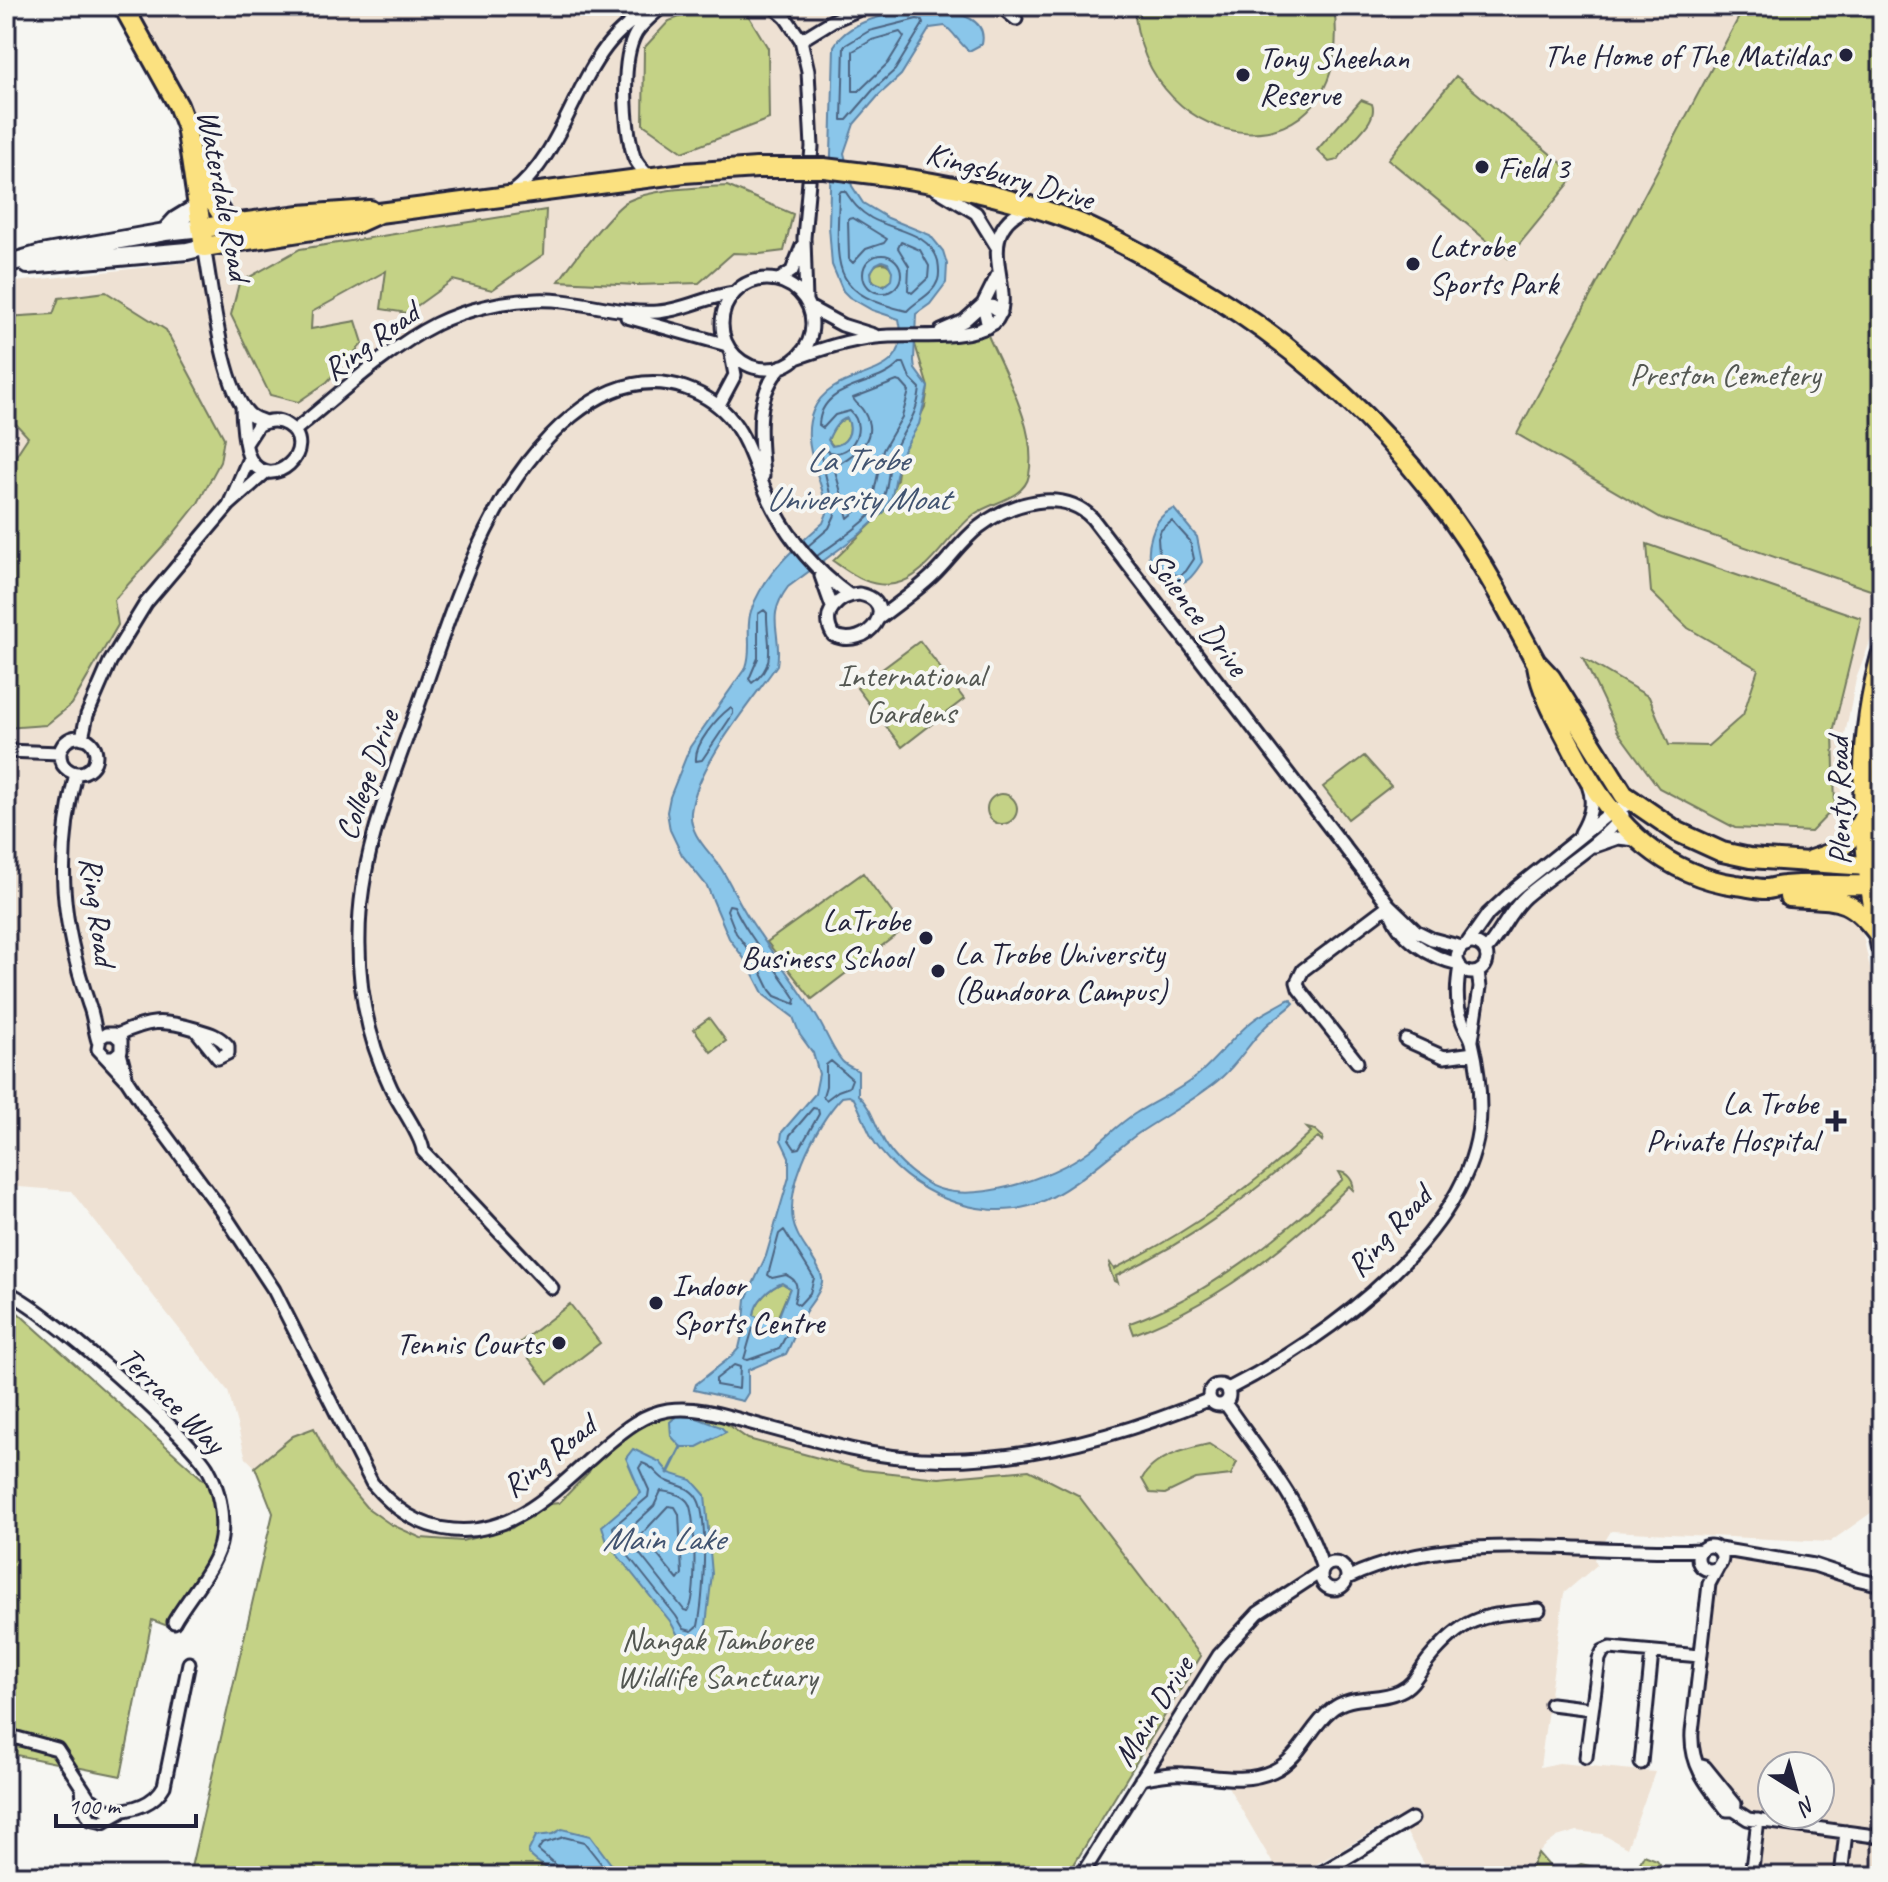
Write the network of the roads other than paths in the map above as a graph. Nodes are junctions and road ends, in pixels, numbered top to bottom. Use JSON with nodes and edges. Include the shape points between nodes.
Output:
{"nodes":[{"id":1,"x":123,"y":6,"type":"edge"},
{"id":2,"x":653,"y":6,"type":"edge"},
{"id":3,"x":663,"y":6,"type":"edge"},
{"id":4,"x":773,"y":6,"type":"edge"},
{"id":5,"x":867,"y":6,"type":"edge"},
{"id":6,"x":1000,"y":6,"type":"edge"},
{"id":7,"x":1016,"y":19,"type":"dead end"},
{"id":8,"x":801,"y":40,"type":"junction"},
{"id":9,"x":194,"y":171,"type":"junction"},
{"id":10,"x":650,"y":177,"type":"junction"},
{"id":11,"x":915,"y":179,"type":"junction"},
{"id":12,"x":509,"y":195,"type":"junction"},
{"id":13,"x":199,"y":206,"type":"junction"},
{"id":14,"x":1030,"y":207,"type":"junction"},
{"id":15,"x":379,"y":213,"type":"junction"},
{"id":16,"x":233,"y":224,"type":"junction"},
{"id":17,"x":165,"y":232,"type":"junction"},
{"id":18,"x":203,"y":238,"type":"junction"},
{"id":19,"x":804,"y":238,"type":"junction"},
{"id":20,"x":998,"y":248,"type":"junction"},
{"id":21,"x":8,"y":263,"type":"edge"},
{"id":22,"x":998,"y":271,"type":"junction"},
{"id":23,"x":779,"y":280,"type":"junction"},
{"id":24,"x":734,"y":293,"type":"junction"},
{"id":25,"x":807,"y":304,"type":"junction"},
{"id":26,"x":983,"y":304,"type":"junction"},
{"id":27,"x":579,"y":305,"type":"junction"},
{"id":28,"x":1001,"y":313,"type":"junction"},
{"id":29,"x":988,"y":327,"type":"junction"},
{"id":30,"x":925,"y":336,"type":"junction"},
{"id":31,"x":878,"y":337,"type":"junction"},
{"id":32,"x":728,"y":348,"type":"junction"},
{"id":33,"x":796,"y":358,"type":"junction"},
{"id":34,"x":782,"y":366,"type":"junction"},
{"id":35,"x":242,"y":405,"type":"junction"},
{"id":36,"x":719,"y":405,"type":"junction"},
{"id":37,"x":265,"y":422,"type":"junction"},
{"id":38,"x":294,"y":431,"type":"junction"},
{"id":39,"x":247,"y":442,"type":"junction"},
{"id":40,"x":249,"y":458,"type":"junction"},
{"id":41,"x":266,"y":472,"type":"junction"},
{"id":42,"x":763,"y":481,"type":"junction"},
{"id":43,"x":229,"y":505,"type":"junction"},
{"id":44,"x":819,"y":571,"type":"junction"},
{"id":45,"x":920,"y":586,"type":"junction"},
{"id":46,"x":849,"y":595,"type":"junction"},
{"id":47,"x":875,"y":600,"type":"junction"},
{"id":48,"x":832,"y":607,"type":"junction"},
{"id":49,"x":878,"y":619,"type":"junction"},
{"id":50,"x":1882,"y":656,"type":"edge"},
{"id":51,"x":1536,"y":662,"type":"junction"},
{"id":52,"x":82,"y":738,"type":"junction"},
{"id":53,"x":6,"y":751,"type":"edge"},
{"id":54,"x":60,"y":753,"type":"junction"},
{"id":55,"x":1582,"y":769,"type":"junction"},
{"id":56,"x":76,"y":773,"type":"junction"},
{"id":57,"x":1634,"y":802,"type":"junction"},
{"id":58,"x":1615,"y":816,"type":"junction"},
{"id":59,"x":1864,"y":816,"type":"junction"},
{"id":60,"x":1576,"y":840,"type":"junction"},
{"id":61,"x":1641,"y":842,"type":"junction"},
{"id":62,"x":1588,"y":849,"type":"junction"},
{"id":63,"x":1805,"y":863,"type":"junction"},
{"id":64,"x":1875,"y":876,"type":"edge"},
{"id":65,"x":1766,"y":889,"type":"junction"},
{"id":66,"x":1389,"y":905,"type":"junction"},
{"id":67,"x":1413,"y":935,"type":"junction"},
{"id":68,"x":1881,"y":941,"type":"edge"},
{"id":69,"x":1464,"y":946,"type":"junction"},
{"id":70,"x":1485,"y":951,"type":"junction"},
{"id":71,"x":1459,"y":965,"type":"junction"},
{"id":72,"x":1478,"y":972,"type":"junction"},
{"id":73,"x":91,"y":1008,"type":"junction"},
{"id":74,"x":143,"y":1025,"type":"junction"},
{"id":75,"x":195,"y":1029,"type":"dead end"},
{"id":76,"x":115,"y":1034,"type":"junction"},
{"id":77,"x":1406,"y":1040,"type":"dead end"},
{"id":78,"x":1472,"y":1040,"type":"junction"},
{"id":79,"x":98,"y":1041,"type":"junction"},
{"id":80,"x":121,"y":1050,"type":"junction"},
{"id":81,"x":1474,"y":1053,"type":"junction"},
{"id":82,"x":106,"y":1057,"type":"junction"},
{"id":83,"x":1357,"y":1062,"type":"dead end"},
{"id":84,"x":127,"y":1080,"type":"junction"},
{"id":85,"x":552,"y":1288,"type":"dead end"},
{"id":86,"x":6,"y":1292,"type":"edge"},
{"id":87,"x":1228,"y":1389,"type":"junction"},
{"id":88,"x":1210,"y":1399,"type":"junction"},
{"id":89,"x":1225,"y":1403,"type":"junction"},
{"id":90,"x":1315,"y":1544,"type":"junction"},
{"id":91,"x":1719,"y":1549,"type":"junction"},
{"id":92,"x":1747,"y":1554,"type":"junction"},
{"id":93,"x":1701,"y":1560,"type":"junction"},
{"id":94,"x":1339,"y":1564,"type":"junction"},
{"id":95,"x":1720,"y":1564,"type":"junction"},
{"id":96,"x":1375,"y":1565,"type":"junction"},
{"id":97,"x":1323,"y":1570,"type":"junction"},
{"id":98,"x":1347,"y":1578,"type":"junction"},
{"id":99,"x":1709,"y":1584,"type":"junction"},
{"id":100,"x":1882,"y":1585,"type":"edge"},
{"id":101,"x":1326,"y":1586,"type":"junction"},
{"id":102,"x":1290,"y":1592,"type":"junction"},
{"id":103,"x":1539,"y":1610,"type":"dead end"},
{"id":104,"x":174,"y":1622,"type":"dead end"},
{"id":105,"x":1652,"y":1652,"type":"junction"},
{"id":106,"x":1700,"y":1656,"type":"junction"},
{"id":107,"x":189,"y":1663,"type":"dead end"},
{"id":108,"x":1551,"y":1704,"type":"dead end"},
{"id":109,"x":1592,"y":1709,"type":"junction"},
{"id":110,"x":6,"y":1735,"type":"edge"},
{"id":111,"x":1586,"y":1757,"type":"dead end"},
{"id":112,"x":1641,"y":1763,"type":"dead end"},
{"id":113,"x":1141,"y":1779,"type":"junction"},
{"id":114,"x":1412,"y":1819,"type":"dead end"},
{"id":115,"x":1756,"y":1820,"type":"edge"},
{"id":116,"x":1757,"y":1830,"type":"edge"},
{"id":117,"x":1831,"y":1830,"type":"edge"},
{"id":118,"x":1846,"y":1832,"type":"junction"},
{"id":119,"x":1882,"y":1837,"type":"edge"},
{"id":120,"x":1081,"y":1876,"type":"edge"},
{"id":121,"x":1316,"y":1876,"type":"edge"},
{"id":122,"x":1751,"y":1876,"type":"edge"},
{"id":123,"x":1841,"y":1876,"type":"edge"}],
"edges":[{"from":1,"to":9,"type":"main road","name":"Waterdale Road","via":[[178,105]]},
{"from":2,"to":12,"type":"street","via":[[607,45],[538,168]]},
{"from":3,"to":10,"type":"street","via":[[635,34],[626,63],[635,158]]},
{"from":4,"to":8,"type":"street"},
{"from":5,"to":8,"type":"street"},
{"from":6,"to":7,"type":"street"},
{"from":8,"to":19,"type":"street","via":[[811,112]]},
{"from":9,"to":13,"type":"main road","name":"Waterdale Road"},
{"from":9,"to":16,"type":"main road"},
{"from":10,"to":11,"type":"main road","name":"Kingsbury Drive","bridge":true,"via":[[824,168]]},
{"from":10,"to":12,"type":"main road","name":"Kingsbury Drive"},
{"from":11,"to":14,"type":"main road","name":"Kingsbury Drive"},
{"from":11,"to":20,"type":"street","via":[[976,213]]},
{"from":12,"to":15,"type":"main road","name":"Kingsbury Drive"},
{"from":13,"to":17,"type":"main road"},
{"from":13,"to":18,"type":"main road","name":"Waterdale Road"},
{"from":14,"to":20,"type":"street","via":[[1007,219]]},
{"from":14,"to":51,"type":"main road","name":"Kingsbury Drive","via":[[1106,235],[1228,304],[1339,391],[1405,459],[1446,511]]},
{"from":15,"to":16,"type":"main road","name":"Kingsbury Drive"},
{"from":15,"to":18,"type":"main road","name":"Kingsbury Drive","via":[[357,223]]},
{"from":16,"to":18,"type":"main road","name":"Kingsbury Drive"},
{"from":17,"to":18,"type":"main road","name":"Kingsbury Drive"},
{"from":17,"to":21,"type":"main road","name":"Kingsbury Drive"},
{"from":18,"to":21,"type":"main road","name":"Kingsbury Drive","via":[[174,252],[29,266]]},
{"from":18,"to":35,"type":"street","name":"Waterdale Road","via":[[221,339]]},
{"from":19,"to":23,"type":"street","via":[[792,271]]},
{"from":19,"to":25,"type":"street"},
{"from":20,"to":22,"type":"street"},
{"from":22,"to":26,"type":"street"},
{"from":22,"to":28,"type":"street"},
{"from":23,"to":24,"type":"street","via":[[760,279]]},
{"from":23,"to":25,"type":"street"},
{"from":24,"to":27,"type":"street","name":"Ring Road","via":[[659,312]]},
{"from":24,"to":32,"type":"street","via":[[722,318]]},
{"from":25,"to":31,"type":"street","via":[[842,325]]},
{"from":25,"to":33,"type":"street","via":[[812,329]]},
{"from":26,"to":28,"type":"street"},
{"from":26,"to":29,"type":"street"},
{"from":26,"to":30,"type":"street","via":[[956,325]]},
{"from":27,"to":32,"type":"street","name":"Ring Road"},
{"from":27,"to":38,"type":"street","name":"Ring Road","via":[[540,299],[506,303],[437,323]]},
{"from":28,"to":29,"type":"street"},
{"from":29,"to":30,"type":"street"},
{"from":30,"to":31,"type":"street"},
{"from":31,"to":33,"type":"street"},
{"from":32,"to":34,"type":"street","via":[[753,367]]},
{"from":32,"to":36,"type":"street","via":[[735,375]]},
{"from":33,"to":34,"type":"street"},
{"from":34,"to":42,"type":"street","name":"College Drive","via":[[763,398]]},
{"from":35,"to":37,"type":"street","via":[[251,417]]},
{"from":35,"to":39,"type":"street","name":"Waterdale Road"},
{"from":36,"to":42,"type":"street","name":"College Drive","via":[[745,439]]},
{"from":36,"to":85,"type":"street","name":"College Drive","via":[[657,382],[609,391],[567,421],[517,477],[488,525],[454,602],[365,864],[359,959],[377,1057],[423,1151]]},
{"from":37,"to":38,"type":"street","via":[[275,420]]},
{"from":37,"to":39,"type":"street","via":[[253,429]]},
{"from":38,"to":41,"type":"street","via":[[296,459],[285,469]]},
{"from":39,"to":40,"type":"street"},
{"from":40,"to":41,"type":"street"},
{"from":40,"to":43,"type":"street"},
{"from":41,"to":43,"type":"street"},
{"from":42,"to":44,"type":"street","name":"College Drive","via":[[775,511]]},
{"from":43,"to":52,"type":"street","via":[[146,603],[110,662]]},
{"from":44,"to":46,"type":"street","name":"College Drive"},
{"from":44,"to":48,"type":"street","name":"College Drive"},
{"from":45,"to":47,"type":"street","name":"Science Drive","via":[[895,598]]},
{"from":45,"to":49,"type":"street","name":"Science Drive"},
{"from":45,"to":66,"type":"street","name":"Science Drive","via":[[995,517],[1045,500],[1081,509]]},
{"from":46,"to":47,"type":"street"},
{"from":46,"to":48,"type":"street"},
{"from":47,"to":49,"type":"street"},
{"from":48,"to":49,"type":"street","via":[[829,628],[840,638],[863,635]]},
{"from":50,"to":59,"type":"highway","name":"Plenty Road","via":[[1869,717]]},
{"from":51,"to":55,"type":"main road","name":"Kingsbury Drive","via":[[1546,697]]},
{"from":51,"to":57,"type":"main road","name":"Kingsbury Drive","via":[[1618,787]]},
{"from":52,"to":54,"type":"street","via":[[70,739]]},
{"from":52,"to":56,"type":"street","via":[[91,743],[96,758],[90,768]]},
{"from":53,"to":54,"type":"street"},
{"from":54,"to":56,"type":"street","via":[[66,768]]},
{"from":55,"to":58,"type":"main road","name":"Kingsbury Drive"},
{"from":55,"to":60,"type":"street","via":[[1592,796],[1589,819]]},
{"from":56,"to":73,"type":"street","name":"Ring Road","via":[[64,828],[64,887],[75,962]]},
{"from":57,"to":58,"type":"street"},
{"from":57,"to":63,"type":"main road","name":"Kingsbury Drive","via":[[1678,832],[1722,852]]},
{"from":58,"to":60,"type":"street"},
{"from":58,"to":61,"type":"main road","name":"Kingsbury Drive"},
{"from":58,"to":62,"type":"street"},
{"from":59,"to":63,"type":"main road","via":[[1841,849]]},
{"from":59,"to":64,"type":"highway","name":"Plenty Road"},
{"from":60,"to":69,"type":"street","via":[[1488,914]]},
{"from":61,"to":62,"type":"street","via":[[1618,838]]},
{"from":61,"to":65,"type":"main road","name":"Kingsbury Drive","via":[[1688,872]]},
{"from":62,"to":70,"type":"street","via":[[1525,897]]},
{"from":63,"to":64,"type":"main road","name":"Kingsbury Drive"},
{"from":64,"to":65,"type":"main road","name":"Kingsbury Drive"},
{"from":64,"to":68,"type":"highway","name":"Plenty Road"},
{"from":65,"to":68,"type":"main road","via":[[1786,896],[1842,900]]},
{"from":66,"to":67,"type":"street","name":"Science Drive","via":[[1395,923]]},
{"from":66,"to":83,"type":"street","via":[[1303,970],[1297,982]]},
{"from":67,"to":69,"type":"street"},
{"from":67,"to":71,"type":"street","name":"Science Drive","via":[[1444,961]]},
{"from":69,"to":70,"type":"street","via":[[1477,944]]},
{"from":69,"to":71,"type":"street","via":[[1458,953]]},
{"from":70,"to":72,"type":"street","via":[[1486,962]]},
{"from":71,"to":72,"type":"street"},
{"from":71,"to":78,"type":"street","name":"Ring Road","via":[[1461,1019]]},
{"from":72,"to":78,"type":"street","name":"Ring Road"},
{"from":73,"to":76,"type":"street","name":"Ring Road"},
{"from":73,"to":79,"type":"street","name":"Ring Road"},
{"from":74,"to":75,"type":"street","via":[[170,1021]]},
{"from":74,"to":76,"type":"street"},
{"from":74,"to":80,"type":"street"},
{"from":76,"to":79,"type":"street"},
{"from":76,"to":80,"type":"street"},
{"from":77,"to":81,"type":"street","via":[[1444,1057]]},
{"from":78,"to":81,"type":"street","name":"Ring Road"},
{"from":79,"to":82,"type":"street"},
{"from":80,"to":82,"type":"street"},
{"from":80,"to":84,"type":"street","name":"Ring Road"},
{"from":81,"to":87,"type":"street","name":"Ring Road","via":[[1480,1093],[1477,1141],[1467,1175],[1439,1220],[1362,1301],[1297,1350]]},
{"from":82,"to":84,"type":"street"},
{"from":84,"to":88,"type":"street","name":"Ring Road","via":[[257,1262],[372,1483],[404,1513],[434,1527],[464,1531],[510,1522],[627,1427],[671,1409],[702,1410],[854,1450],[953,1459],[1071,1444],[1162,1419]]},
{"from":86,"to":104,"type":"street","name":"Terrace Way","via":[[44,1315],[113,1374],[193,1448],[211,1475],[220,1498],[218,1553]]},
{"from":87,"to":88,"type":"street","via":[[1214,1386]]},
{"from":87,"to":89,"type":"street"},
{"from":88,"to":89,"type":"street"},
{"from":89,"to":90,"type":"street"},
{"from":90,"to":94,"type":"street"},
{"from":90,"to":97,"type":"street"},
{"from":91,"to":92,"type":"street"},
{"from":91,"to":93,"type":"street","via":[[1711,1546]]},
{"from":91,"to":95,"type":"street"},
{"from":92,"to":95,"type":"street"},
{"from":92,"to":100,"type":"street","via":[[1814,1565]]},
{"from":93,"to":95,"type":"street","via":[[1712,1570]]},
{"from":93,"to":96,"type":"street","via":[[1681,1551],[1611,1548],[1448,1551]]},
{"from":93,"to":99,"type":"street"},
{"from":94,"to":96,"type":"street"},
{"from":94,"to":97,"type":"street"},
{"from":94,"to":98,"type":"street"},
{"from":95,"to":99,"type":"street"},
{"from":96,"to":98,"type":"street"},
{"from":97,"to":101,"type":"street"},
{"from":97,"to":102,"type":"street","name":"Main Drive"},
{"from":98,"to":101,"type":"street","via":[[1338,1588]]},
{"from":99,"to":106,"type":"street"},
{"from":101,"to":102,"type":"street","name":"Main Drive"},
{"from":102,"to":113,"type":"street","name":"Main Drive","via":[[1247,1622],[1219,1655]]},
{"from":103,"to":113,"type":"street","via":[[1482,1616],[1465,1624],[1412,1683],[1401,1691],[1336,1706],[1289,1761],[1263,1775],[1238,1780],[1183,1774]]},
{"from":105,"to":106,"type":"street"},
{"from":105,"to":109,"type":"street","via":[[1603,1651]]},
{"from":105,"to":112,"type":"street"},
{"from":106,"to":115,"type":"street","via":[[1692,1754],[1735,1804],[1734,1810]]},
{"from":107,"to":110,"type":"street","via":[[164,1786],[153,1801],[108,1811],[92,1802],[57,1749]]},
{"from":108,"to":109,"type":"street"},
{"from":109,"to":111,"type":"street"},
{"from":113,"to":120,"type":"street","name":"Main Drive"},
{"from":114,"to":121,"type":"street"},
{"from":116,"to":122,"type":"street"},
{"from":117,"to":118,"type":"street"},
{"from":118,"to":119,"type":"street"},
{"from":118,"to":123,"type":"street"}]}
